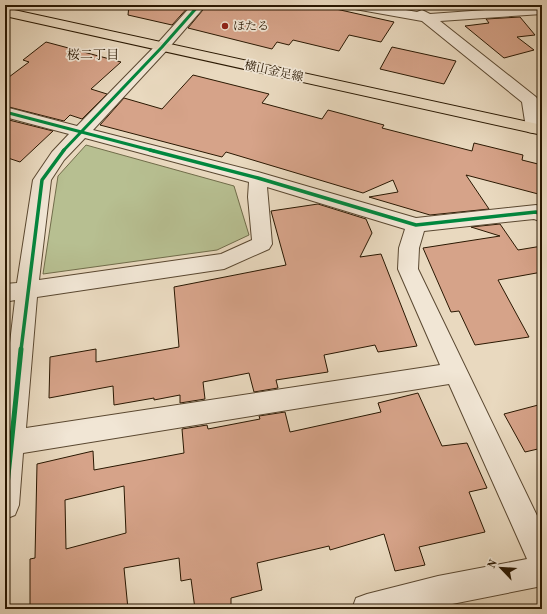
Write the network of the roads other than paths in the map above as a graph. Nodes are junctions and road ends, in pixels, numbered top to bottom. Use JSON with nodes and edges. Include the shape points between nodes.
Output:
{"nodes":[{"id":1,"x":199,"y":5,"type":"edge"},
{"id":2,"x":354,"y":5,"type":"edge"},
{"id":3,"x":410,"y":5,"type":"edge"},
{"id":4,"x":542,"y":10,"type":"edge"},
{"id":5,"x":5,"y":12,"type":"edge"},
{"id":6,"x":428,"y":18,"type":"junction"},
{"id":7,"x":162,"y":47,"type":"junction"},
{"id":8,"x":5,"y":112,"type":"edge"},
{"id":9,"x":538,"y":129,"type":"edge"},
{"id":10,"x":80,"y":132,"type":"junction"},
{"id":11,"x":258,"y":178,"type":"junction"},
{"id":12,"x":542,"y":215,"type":"edge"},
{"id":13,"x":416,"y":225,"type":"junction"},
{"id":14,"x":27,"y":290,"type":"junction"},
{"id":15,"x":5,"y":293,"type":"edge"},
{"id":16,"x":455,"y":373,"type":"junction"},
{"id":17,"x":11,"y":442,"type":"junction"},
{"id":18,"x":5,"y":505,"type":"edge"},
{"id":19,"x":542,"y":558,"type":"edge"},
{"id":20,"x":542,"y":571,"type":"edge"},
{"id":21,"x":367,"y":609,"type":"edge"}],
"edges":[{"from":1,"to":7,"type":"street"},
{"from":2,"to":6,"type":"street"},
{"from":3,"to":6,"type":"street"},
{"from":4,"to":6,"type":"street"},
{"from":5,"to":7,"type":"main road","name":"横山金足線"},
{"from":6,"to":9,"type":"street","via":[[530,100]]},
{"from":7,"to":9,"type":"main road","name":"横山金足線"},
{"from":7,"to":10,"type":"street"},
{"from":8,"to":10,"type":"street"},
{"from":10,"to":11,"type":"street"},
{"from":10,"to":14,"type":"street","via":[[58,156],[42,180]]},
{"from":11,"to":13,"type":"street"},
{"from":11,"to":14,"type":"street","via":[[257,196],[262,244],[246,252],[224,261]]},
{"from":12,"to":13,"type":"street","via":[[536,212]]},
{"from":13,"to":16,"type":"street","via":[[409,248],[408,269]]},
{"from":14,"to":15,"type":"street"},
{"from":14,"to":17,"type":"street"},
{"from":16,"to":17,"type":"street"},
{"from":16,"to":19,"type":"street"},
{"from":17,"to":18,"type":"street"},
{"from":20,"to":21,"type":"street","via":[[438,591]]}]}
